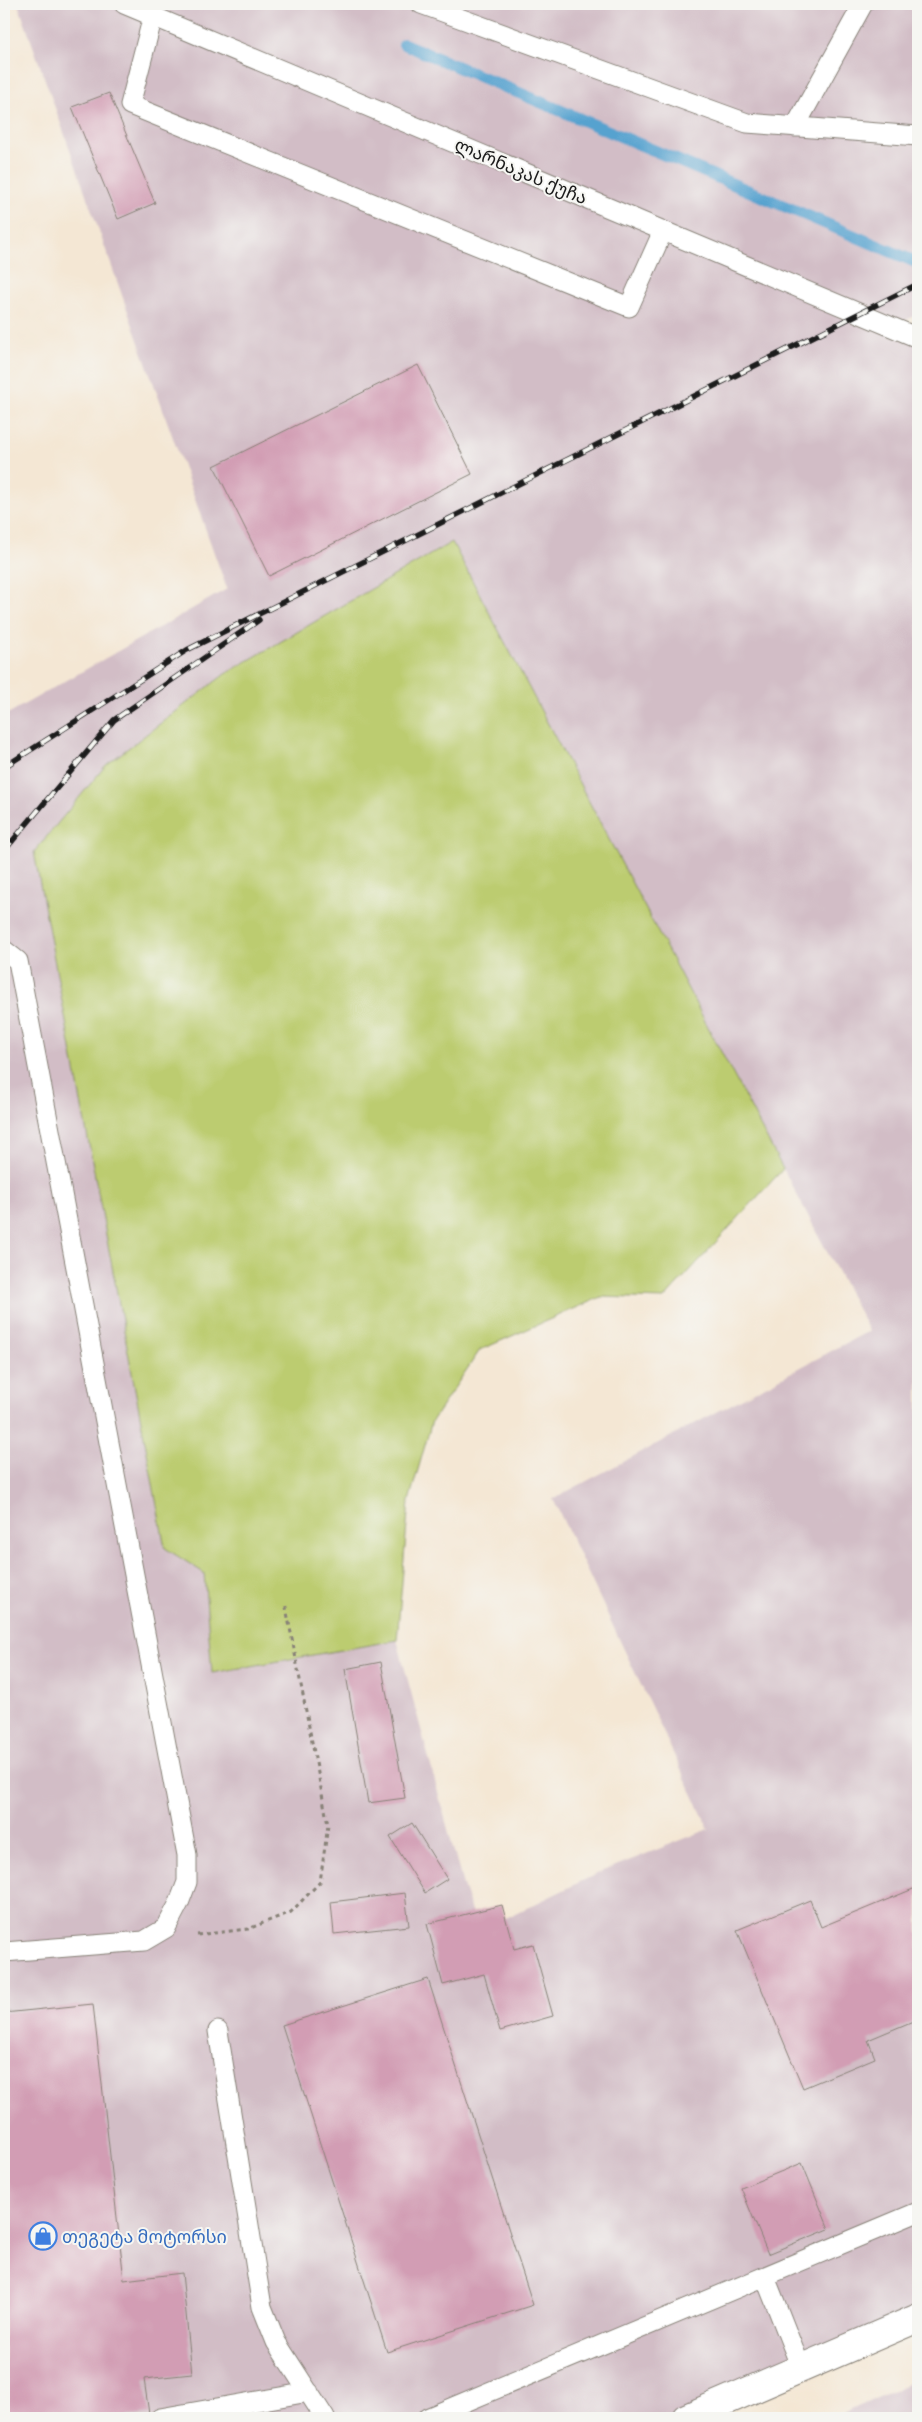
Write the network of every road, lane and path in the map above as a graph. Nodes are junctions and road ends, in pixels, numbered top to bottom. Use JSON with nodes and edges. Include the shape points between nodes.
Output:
{"nodes":[{"id":1,"x":124,"y":4,"type":"edge"},
{"id":2,"x":421,"y":4,"type":"edge"},
{"id":3,"x":863,"y":4,"type":"edge"},
{"id":4,"x":153,"y":16,"type":"junction"},
{"id":5,"x":796,"y":126,"type":"junction"},
{"id":6,"x":918,"y":136,"type":"edge"},
{"id":7,"x":663,"y":231,"type":"junction"},
{"id":8,"x":918,"y":338,"type":"edge"},
{"id":9,"x":4,"y":950,"type":"edge"},
{"id":10,"x":285,"y":1602,"type":"dead end"},
{"id":11,"x":144,"y":1940,"type":"junction"},
{"id":12,"x":4,"y":1952,"type":"edge"},
{"id":13,"x":218,"y":2031,"type":"dead end"},
{"id":14,"x":918,"y":2212,"type":"edge"},
{"id":15,"x":765,"y":2276,"type":"junction"},
{"id":16,"x":918,"y":2318,"type":"edge"},
{"id":17,"x":801,"y":2368,"type":"junction"},
{"id":18,"x":309,"y":2392,"type":"junction"},
{"id":19,"x":160,"y":2418,"type":"edge"},
{"id":20,"x":325,"y":2418,"type":"edge"},
{"id":21,"x":426,"y":2418,"type":"edge"},
{"id":22,"x":686,"y":2418,"type":"edge"}],
"edges":[{"from":1,"to":4,"type":"lane","name":"ლარნაკას ქუჩა"},
{"from":2,"to":5,"type":"lane","via":[[747,123]]},
{"from":3,"to":5,"type":"lane"},
{"from":4,"to":7,"type":"lane","name":"ლარნაკას ქუჩა"},
{"from":4,"to":7,"type":"lane","via":[[130,105],[629,307]]},
{"from":5,"to":6,"type":"lane"},
{"from":7,"to":8,"type":"lane","name":"ლარნაკას ქუჩა"},
{"from":9,"to":11,"type":"lane","via":[[18,961],[187,1855],[187,1882],[179,1903],[166,1928]]},
{"from":10,"to":11,"type":"path","via":[[328,1825],[320,1882],[292,1912],[248,1929]]},
{"from":11,"to":12,"type":"lane"},
{"from":13,"to":18,"type":"lane","via":[[262,2306],[276,2342]]},
{"from":14,"to":15,"type":"lane"},
{"from":15,"to":17,"type":"lane"},
{"from":15,"to":21,"type":"lane"},
{"from":16,"to":17,"type":"main road"},
{"from":17,"to":22,"type":"main road"},
{"from":18,"to":19,"type":"lane"},
{"from":18,"to":20,"type":"lane"}]}
